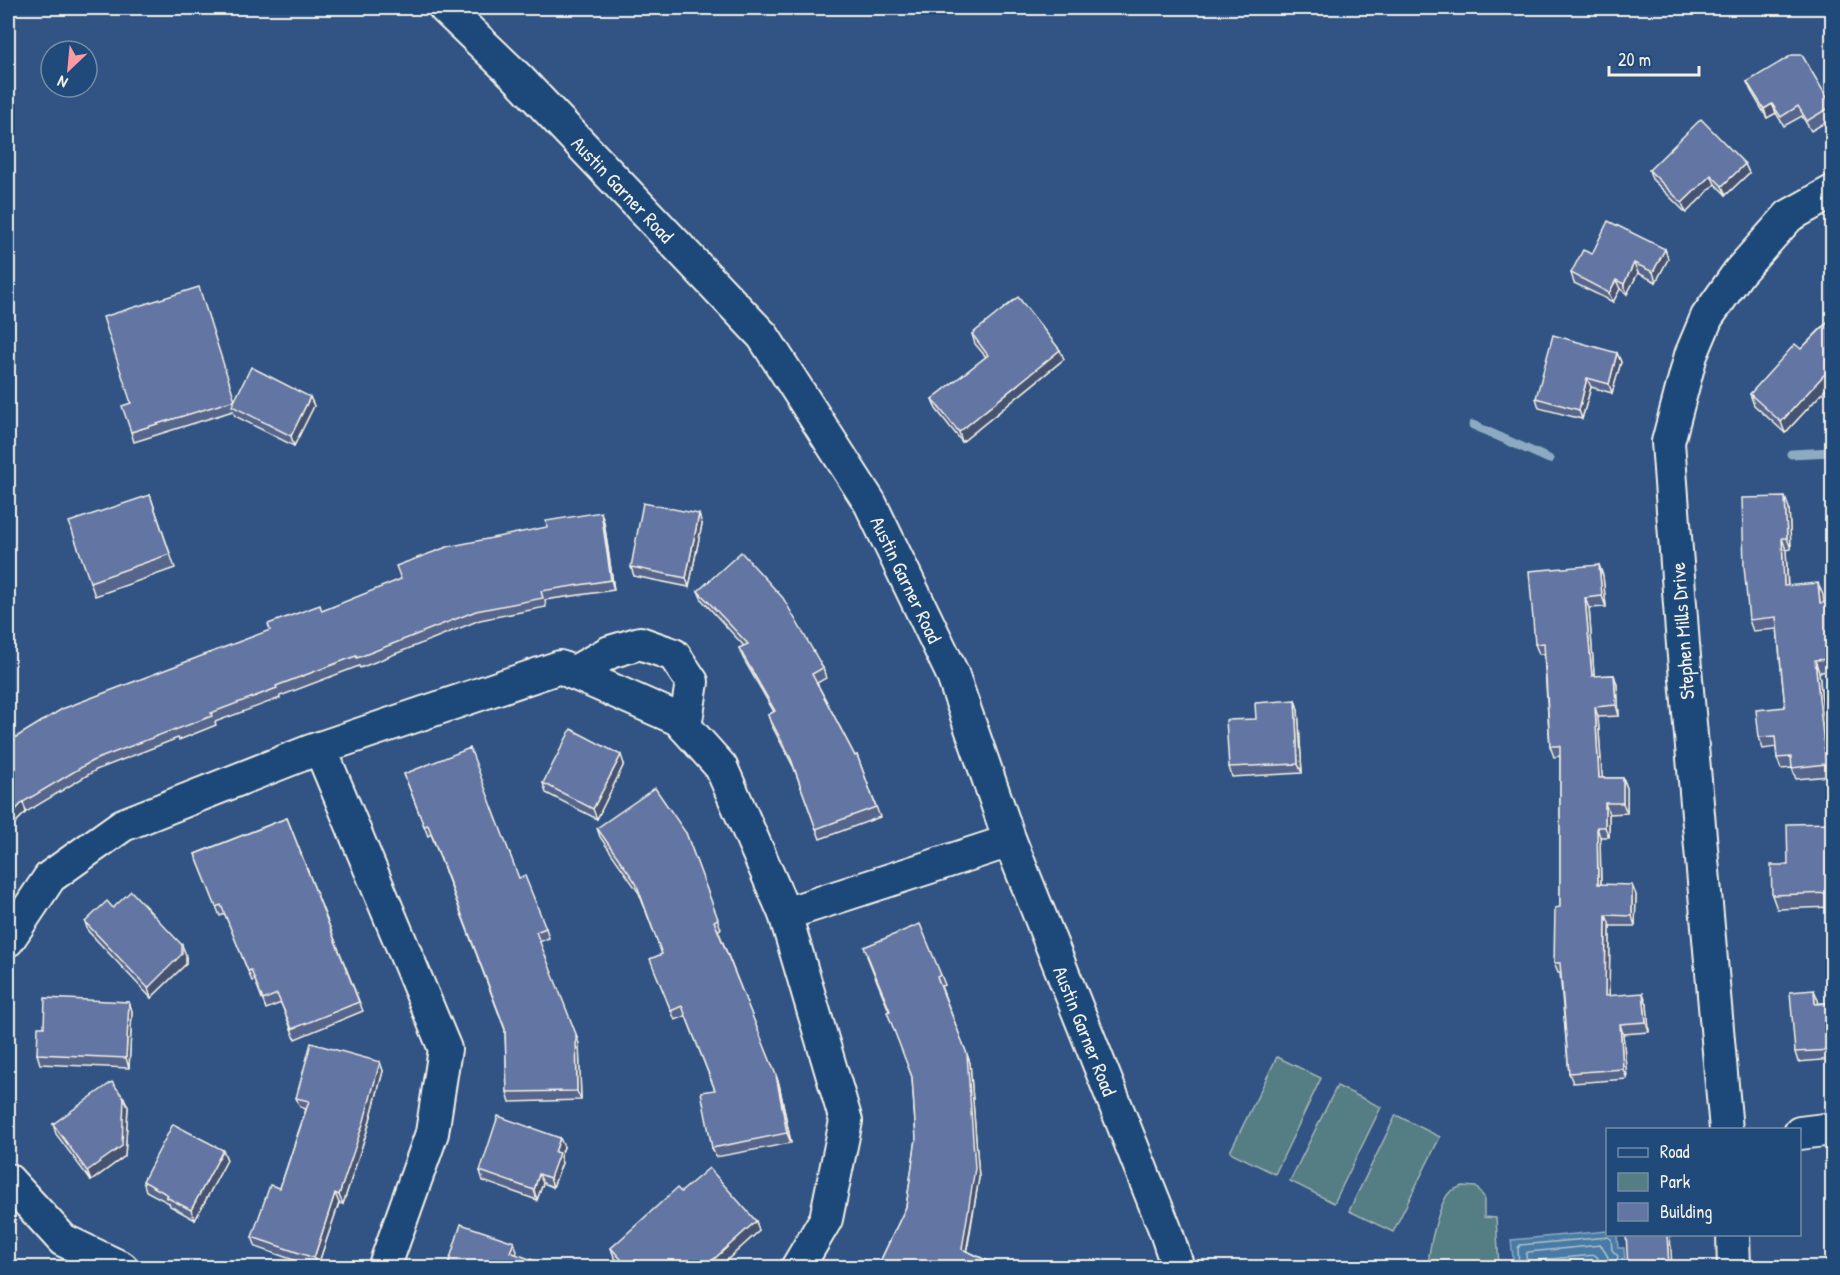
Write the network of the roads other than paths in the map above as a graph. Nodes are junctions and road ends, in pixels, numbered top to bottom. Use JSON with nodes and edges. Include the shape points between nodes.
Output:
{"nodes":[{"id":1,"x":445,"y":8,"type":"edge"},
{"id":2,"x":1833,"y":192,"type":"edge"},
{"id":3,"x":573,"y":672,"type":"junction"},
{"id":4,"x":685,"y":727,"type":"junction"},
{"id":5,"x":320,"y":748,"type":"junction"},
{"id":6,"x":1010,"y":841,"type":"junction"},
{"id":7,"x":785,"y":914,"type":"junction"},
{"id":8,"x":8,"y":940,"type":"edge"},
{"id":9,"x":1726,"y":1128,"type":"edge"},
{"id":10,"x":1833,"y":1129,"type":"edge"},
{"id":11,"x":1801,"y":1133,"type":"edge"},
{"id":12,"x":8,"y":1180,"type":"edge"},
{"id":13,"x":1732,"y":1236,"type":"edge"},
{"id":14,"x":122,"y":1268,"type":"edge"},
{"id":15,"x":384,"y":1268,"type":"edge"},
{"id":16,"x":797,"y":1268,"type":"edge"},
{"id":17,"x":1178,"y":1268,"type":"edge"},
{"id":18,"x":1734,"y":1268,"type":"edge"}],
"edges":[{"from":1,"to":6,"type":"street","name":"Austin Garner Road","via":[[518,78],[763,336],[870,503],[952,673]]},
{"from":2,"to":9,"type":"street","name":"Stephen Mills Drive","via":[[1789,216],[1739,272],[1707,317],[1691,355],[1668,442]]},
{"from":3,"to":4,"type":"street","via":[[678,719]]},
{"from":3,"to":4,"type":"street","via":[[610,652],[640,643],[674,655],[692,682]]},
{"from":3,"to":5,"type":"street","via":[[560,667]]},
{"from":4,"to":7,"type":"street","via":[[721,767]]},
{"from":5,"to":8,"type":"street","via":[[123,825],[50,877]]},
{"from":5,"to":15,"type":"street","via":[[445,1049],[432,1133]]},
{"from":6,"to":7,"type":"street"},
{"from":6,"to":17,"type":"street","name":"Austin Garner Road"},
{"from":7,"to":16,"type":"street","via":[[846,1121],[826,1219]]},
{"from":10,"to":11,"type":"street"},
{"from":12,"to":14,"type":"street","via":[[63,1240]]},
{"from":13,"to":18,"type":"street"}]}
